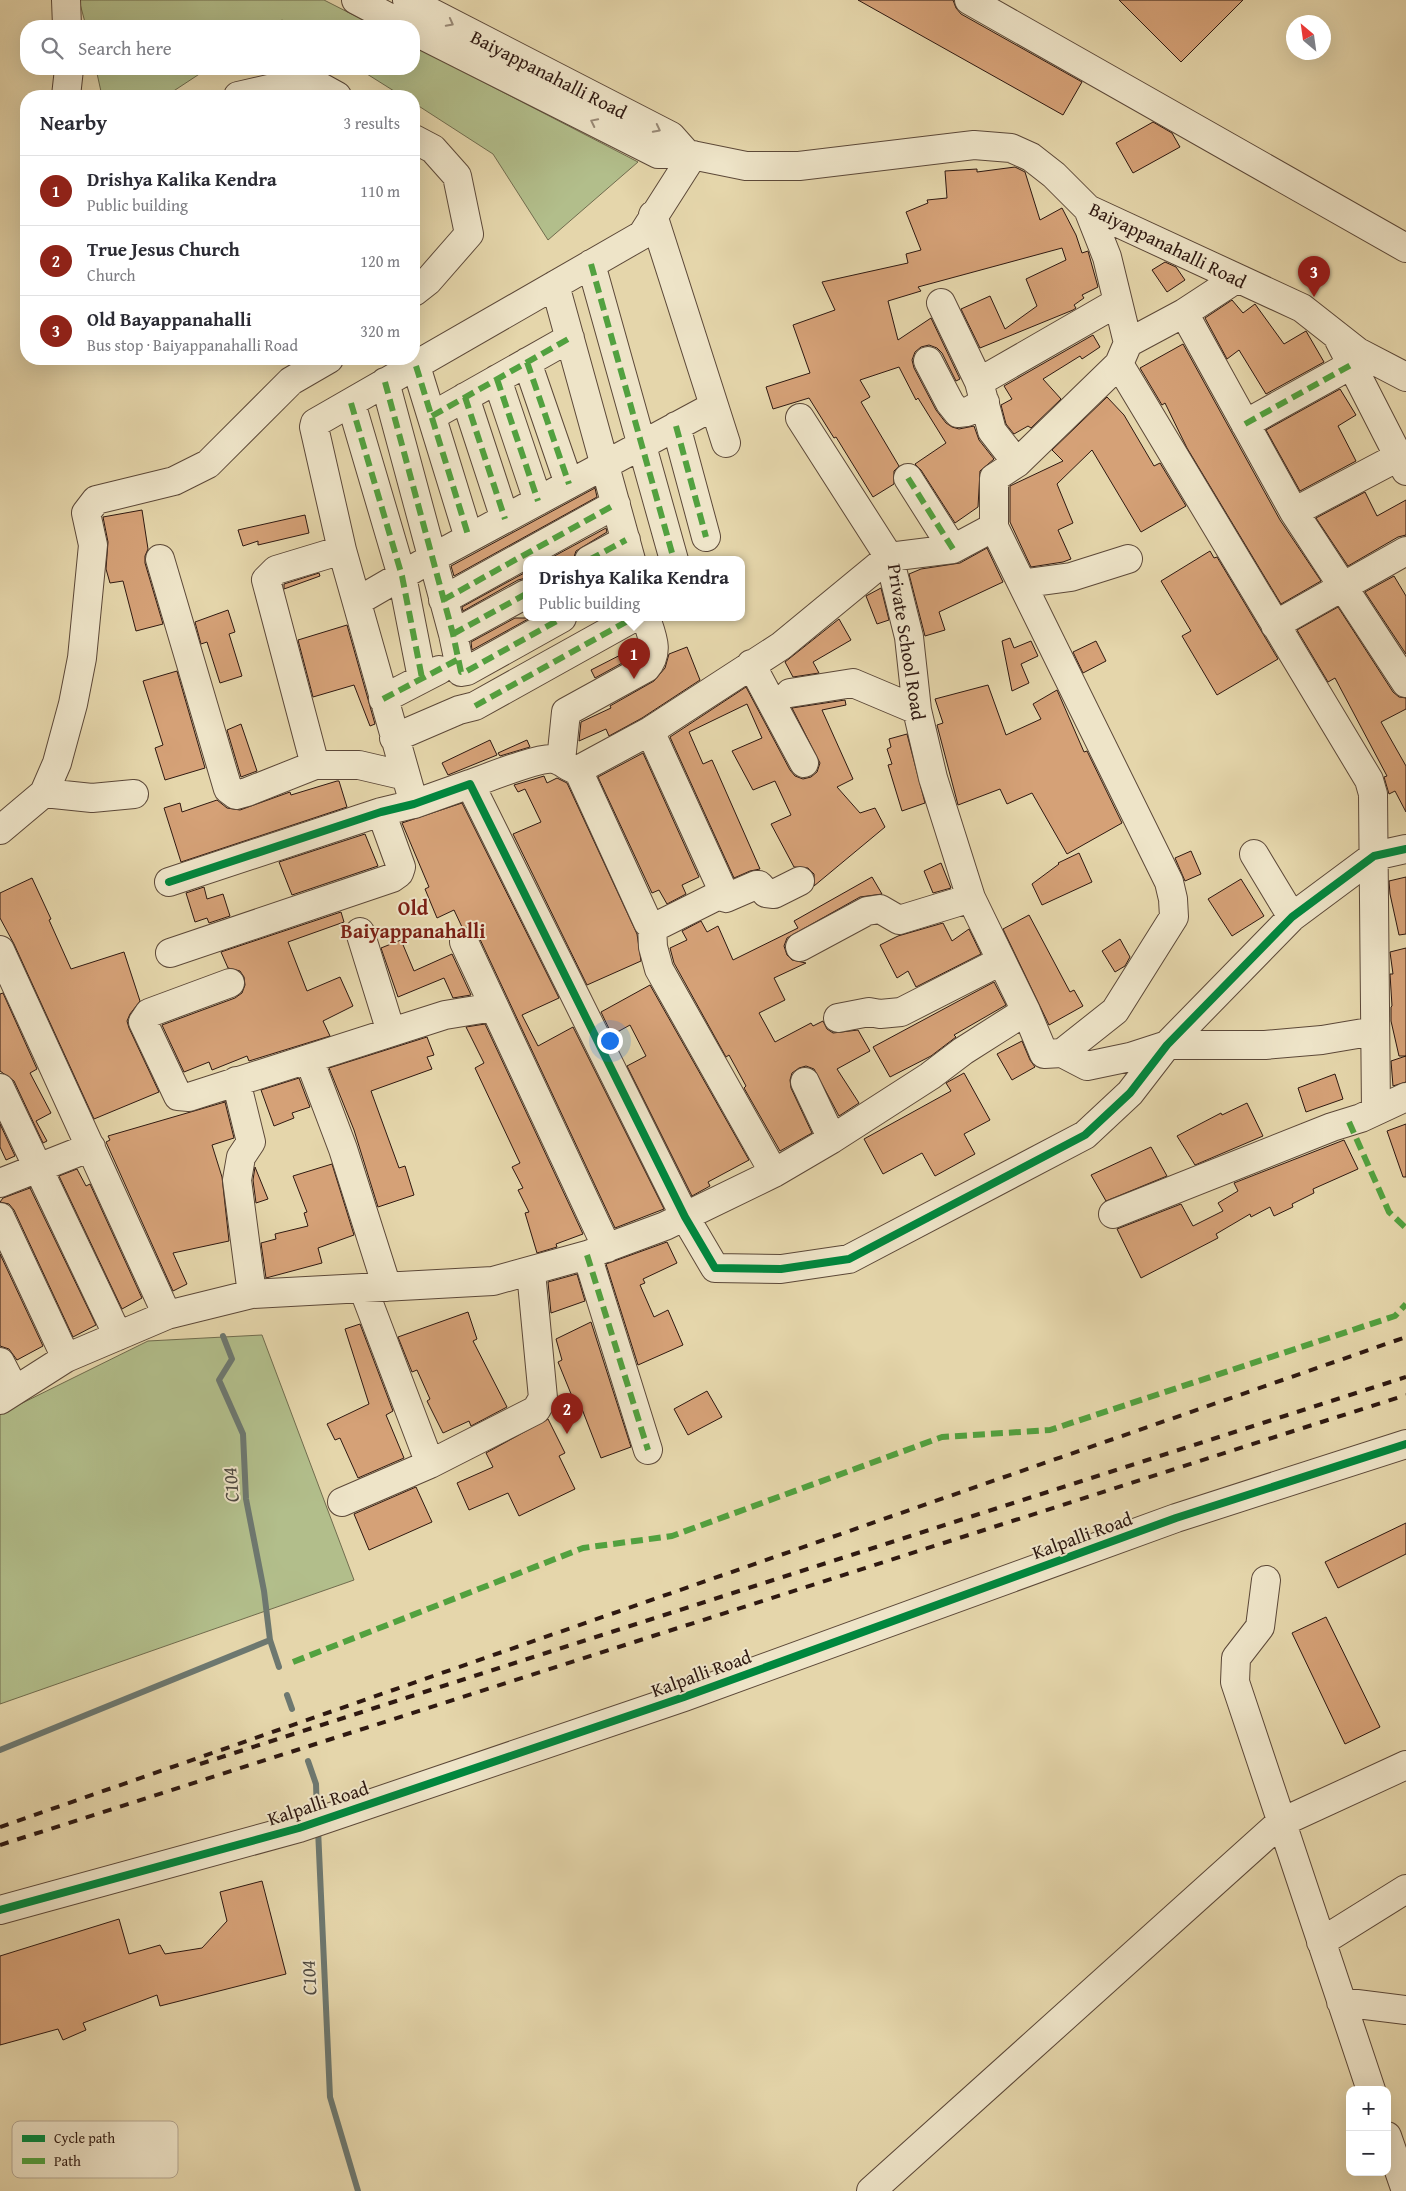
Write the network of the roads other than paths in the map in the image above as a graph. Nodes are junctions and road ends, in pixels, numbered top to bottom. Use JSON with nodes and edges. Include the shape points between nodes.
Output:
{"nodes":[{"id":1,"x":66,"y":0,"type":"edge"},
{"id":2,"x":356,"y":0,"type":"edge"},
{"id":3,"x":407,"y":0,"type":"edge"},
{"id":4,"x":969,"y":0,"type":"edge"},
{"id":5,"x":67,"y":20,"type":"edge"},
{"id":6,"x":394,"y":20,"type":"edge"},
{"id":7,"x":420,"y":34,"type":"edge"},
{"id":8,"x":68,"y":75,"type":"edge"},
{"id":9,"x":67,"y":90,"type":"edge"},
{"id":10,"x":264,"y":90,"type":"edge"},
{"id":11,"x":326,"y":90,"type":"edge"},
{"id":12,"x":420,"y":142,"type":"edge"},
{"id":13,"x":690,"y":155,"type":"junction"},
{"id":14,"x":1088,"y":209,"type":"junction"},
{"id":15,"x":653,"y":215,"type":"junction"},
{"id":16,"x":1406,"y":248,"type":"edge"},
{"id":17,"x":591,"y":264,"type":"junction"},
{"id":18,"x":1236,"y":279,"type":"junction"},
{"id":19,"x":556,"y":285,"type":"junction"},
{"id":20,"x":420,"y":287,"type":"edge"},
{"id":21,"x":1118,"y":302,"type":"junction"},
{"id":22,"x":941,"y":303,"type":"dead end"},
{"id":23,"x":1184,"y":313,"type":"junction"},
{"id":24,"x":1336,"y":334,"type":"junction"},
{"id":25,"x":570,"y":338,"type":"junction"},
{"id":26,"x":1124,"y":353,"type":"junction"},
{"id":27,"x":928,"y":361,"type":"dead end"},
{"id":28,"x":527,"y":362,"type":"junction"},
{"id":29,"x":420,"y":364,"type":"edge"},
{"id":30,"x":1351,"y":364,"type":"junction"},
{"id":31,"x":319,"y":365,"type":"edge"},
{"id":32,"x":416,"y":366,"type":"joint"},
{"id":33,"x":1406,"y":377,"type":"edge"},
{"id":34,"x":496,"y":379,"type":"junction"},
{"id":35,"x":385,"y":382,"type":"junction"},
{"id":36,"x":982,"y":392,"type":"junction"},
{"id":37,"x":465,"y":397,"type":"junction"},
{"id":38,"x":350,"y":402,"type":"junction"},
{"id":39,"x":714,"y":406,"type":"junction"},
{"id":40,"x":432,"y":416,"type":"junction"},
{"id":41,"x":800,"y":418,"type":"dead end"},
{"id":42,"x":1245,"y":424,"type":"junction"},
{"id":43,"x":676,"y":426,"type":"junction"},
{"id":44,"x":726,"y":443,"type":"dead end"},
{"id":45,"x":641,"y":445,"type":"junction"},
{"id":46,"x":1017,"y":463,"type":"junction"},
{"id":47,"x":604,"y":464,"type":"junction"},
{"id":48,"x":1402,"y":464,"type":"edge"},
{"id":49,"x":908,"y":478,"type":"dead end"},
{"id":50,"x":569,"y":484,"type":"junction"},
{"id":51,"x":538,"y":500,"type":"junction"},
{"id":52,"x":616,"y":504,"type":"junction"},
{"id":53,"x":1294,"y":512,"type":"junction"},
{"id":54,"x":504,"y":519,"type":"junction"},
{"id":55,"x":994,"y":527,"type":"junction"},
{"id":56,"x":706,"y":537,"type":"dead end"},
{"id":57,"x":469,"y":538,"type":"junction"},
{"id":58,"x":953,"y":549,"type":"junction"},
{"id":59,"x":342,"y":550,"type":"junction"},
{"id":60,"x":628,"y":550,"type":"edge"},
{"id":61,"x":1406,"y":552,"type":"edge"},
{"id":62,"x":605,"y":556,"type":"edge"},
{"id":63,"x":673,"y":556,"type":"edge"},
{"id":64,"x":889,"y":557,"type":"junction"},
{"id":65,"x":432,"y":558,"type":"junction"},
{"id":66,"x":160,"y":559,"type":"dead end"},
{"id":67,"x":1128,"y":559,"type":"dead end"},
{"id":68,"x":402,"y":576,"type":"junction"},
{"id":69,"x":1024,"y":586,"type":"junction"},
{"id":70,"x":1343,"y":588,"type":"junction"},
{"id":71,"x":523,"y":596,"type":"edge"},
{"id":72,"x":443,"y":600,"type":"junction"},
{"id":73,"x":358,"y":602,"type":"junction"},
{"id":74,"x":557,"y":621,"type":"edge"},
{"id":75,"x":628,"y":621,"type":"edge"},
{"id":76,"x":647,"y":621,"type":"edge"},
{"id":77,"x":1275,"y":625,"type":"junction"},
{"id":78,"x":455,"y":647,"type":"junction"},
{"id":79,"x":751,"y":664,"type":"junction"},
{"id":80,"x":422,"y":678,"type":"junction"},
{"id":81,"x":1406,"y":683,"type":"edge"},
{"id":82,"x":790,"y":693,"type":"dead end"},
{"id":83,"x":383,"y":699,"type":"junction"},
{"id":84,"x":917,"y":710,"type":"junction"},
{"id":85,"x":650,"y":731,"type":"junction"},
{"id":86,"x":394,"y":738,"type":"junction"},
{"id":87,"x":804,"y":763,"type":"dead end"},
{"id":88,"x":315,"y":765,"type":"junction"},
{"id":89,"x":569,"y":766,"type":"junction"},
{"id":90,"x":406,"y":776,"type":"junction"},
{"id":91,"x":470,"y":784,"type":"junction"},
{"id":92,"x":44,"y":793,"type":"junction"},
{"id":93,"x":134,"y":794,"type":"dead end"},
{"id":94,"x":414,"y":804,"type":"junction"},
{"id":95,"x":381,"y":812,"type":"junction"},
{"id":96,"x":0,"y":830,"type":"edge"},
{"id":97,"x":1406,"y":849,"type":"edge"},
{"id":98,"x":1254,"y":854,"type":"dead end"},
{"id":99,"x":1374,"y":856,"type":"junction"},
{"id":100,"x":800,"y":881,"type":"dead end"},
{"id":101,"x":169,"y":882,"type":"dead end"},
{"id":102,"x":721,"y":894,"type":"junction"},
{"id":103,"x":971,"y":898,"type":"junction"},
{"id":104,"x":1292,"y":917,"type":"junction"},
{"id":105,"x":652,"y":926,"type":"junction"},
{"id":106,"x":360,"y":932,"type":"dead end"},
{"id":107,"x":464,"y":942,"type":"dead end"},
{"id":108,"x":800,"y":947,"type":"dead end"},
{"id":109,"x":0,"y":950,"type":"edge"},
{"id":110,"x":170,"y":954,"type":"dead end"},
{"id":111,"x":1001,"y":961,"type":"junction"},
{"id":112,"x":230,"y":983,"type":"dead end"},
{"id":113,"x":494,"y":1006,"type":"junction"},
{"id":114,"x":1026,"y":1011,"type":"junction"},
{"id":115,"x":838,"y":1018,"type":"dead end"},
{"id":116,"x":1375,"y":1031,"type":"junction"},
{"id":117,"x":391,"y":1032,"type":"junction"},
{"id":118,"x":1167,"y":1045,"type":"junction"},
{"id":119,"x":1062,"y":1053,"type":"junction"},
{"id":120,"x":309,"y":1059,"type":"junction"},
{"id":121,"x":236,"y":1081,"type":"junction"},
{"id":122,"x":805,"y":1082,"type":"dead end"},
{"id":123,"x":0,"y":1088,"type":"edge"},
{"id":124,"x":1406,"y":1097,"type":"edge"},
{"id":125,"x":1376,"y":1111,"type":"junction"},
{"id":126,"x":832,"y":1139,"type":"junction"},
{"id":127,"x":91,"y":1147,"type":"junction"},
{"id":128,"x":38,"y":1168,"type":"junction"},
{"id":129,"x":774,"y":1172,"type":"junction"},
{"id":130,"x":0,"y":1183,"type":"edge"},
{"id":131,"x":1113,"y":1214,"type":"dead end"},
{"id":132,"x":0,"y":1217,"type":"edge"},
{"id":133,"x":685,"y":1217,"type":"junction"},
{"id":134,"x":597,"y":1251,"type":"junction"},
{"id":135,"x":531,"y":1272,"type":"junction"},
{"id":136,"x":375,"y":1288,"type":"junction"},
{"id":137,"x":252,"y":1294,"type":"junction"},
{"id":138,"x":167,"y":1315,"type":"junction"},
{"id":139,"x":118,"y":1336,"type":"junction"},
{"id":140,"x":66,"y":1358,"type":"junction"},
{"id":141,"x":0,"y":1362,"type":"edge"},
{"id":142,"x":7,"y":1394,"type":"edge"},
{"id":143,"x":1406,"y":1444,"type":"edge"},
{"id":144,"x":648,"y":1450,"type":"dead end"},
{"id":145,"x":430,"y":1464,"type":"junction"},
{"id":146,"x":342,"y":1502,"type":"dead end"},
{"id":147,"x":1266,"y":1580,"type":"dead end"},
{"id":148,"x":1406,"y":1765,"type":"edge"},
{"id":149,"x":1280,"y":1823,"type":"junction"},
{"id":150,"x":1406,"y":1890,"type":"edge"},
{"id":151,"x":0,"y":1910,"type":"edge"},
{"id":152,"x":1321,"y":1942,"type":"junction"},
{"id":153,"x":1341,"y":2002,"type":"junction"},
{"id":154,"x":1406,"y":2010,"type":"edge"},
{"id":155,"x":1370,"y":2086,"type":"edge"},
{"id":156,"x":1391,"y":2148,"type":"edge"},
{"id":157,"x":872,"y":2191,"type":"edge"},
{"id":158,"x":1406,"y":2191,"type":"edge"}],
"edges":[{"from":1,"to":5,"type":"street"},
{"from":2,"to":6,"type":"street"},
{"from":3,"to":13,"type":"street","name":"Baiyappanahalli Road","one_way":true,"via":[[671,136]]},
{"from":4,"to":16,"type":"street"},
{"from":13,"to":7,"type":"street","name":"Baiyappanahalli Road","one_way":true,"via":[[658,154]]},
{"from":8,"to":9,"type":"street"},
{"from":10,"to":11,"type":"street","via":[[308,80]]},
{"from":12,"to":20,"type":"street","via":[[433,150],[457,176],[469,234]]},
{"from":13,"to":14,"type":"street","name":"Baiyappanahalli Road","via":[[746,166],[799,166],[974,145],[1011,148],[1031,157],[1054,175]]},
{"from":13,"to":15,"type":"street"},
{"from":14,"to":18,"type":"street","name":"Baiyappanahalli Road"},
{"from":14,"to":21,"type":"street","via":[[1107,256]]},
{"from":15,"to":17,"type":"street","via":[[642,235]]},
{"from":15,"to":39,"type":"street"},
{"from":17,"to":19,"type":"street"},
{"from":17,"to":45,"type":"street"},
{"from":18,"to":23,"type":"street"},
{"from":18,"to":24,"type":"street","name":"Baiyappanahalli Road","via":[[1302,308]]},
{"from":19,"to":25,"type":"street"},
{"from":19,"to":29,"type":"street"},
{"from":21,"to":26,"type":"street"},
{"from":21,"to":36,"type":"street"},
{"from":22,"to":36,"type":"street"},
{"from":23,"to":26,"type":"street"},
{"from":23,"to":42,"type":"street"},
{"from":24,"to":30,"type":"street"},
{"from":24,"to":33,"type":"street","name":"Baiyappanahalli Road","via":[[1358,352]]},
{"from":25,"to":28,"type":"street"},
{"from":25,"to":47,"type":"street"},
{"from":26,"to":46,"type":"street"},
{"from":26,"to":77,"type":"street"},
{"from":27,"to":36,"type":"street","via":[[958,413],[966,412]]},
{"from":28,"to":34,"type":"street"},
{"from":28,"to":50,"type":"street"},
{"from":30,"to":42,"type":"street"},
{"from":30,"to":48,"type":"street"},
{"from":31,"to":92,"type":"street","via":[[291,381],[208,464],[174,481],[96,500],[86,513],[92,545],[82,658],[58,763]]},
{"from":32,"to":35,"type":"street"},
{"from":32,"to":40,"type":"street"},
{"from":34,"to":37,"type":"street"},
{"from":34,"to":51,"type":"street"},
{"from":35,"to":38,"type":"street"},
{"from":35,"to":65,"type":"street"},
{"from":36,"to":46,"type":"street","via":[[992,432]]},
{"from":37,"to":40,"type":"street"},
{"from":37,"to":54,"type":"street"},
{"from":38,"to":59,"type":"street","via":[[315,424],[313,431]]},
{"from":38,"to":68,"type":"street"},
{"from":39,"to":43,"type":"street"},
{"from":39,"to":44,"type":"street"},
{"from":40,"to":57,"type":"street"},
{"from":41,"to":64,"type":"street"},
{"from":42,"to":53,"type":"street"},
{"from":43,"to":45,"type":"street"},
{"from":43,"to":56,"type":"street"},
{"from":45,"to":47,"type":"street"},
{"from":45,"to":63,"type":"street"},
{"from":46,"to":55,"type":"street","via":[[994,478]]},
{"from":47,"to":50,"type":"street"},
{"from":47,"to":52,"type":"street"},
{"from":48,"to":53,"type":"street"},
{"from":49,"to":58,"type":"street"},
{"from":50,"to":51,"type":"street"},
{"from":51,"to":54,"type":"street"},
{"from":52,"to":60,"type":"street"},
{"from":52,"to":72,"type":"street"},
{"from":53,"to":70,"type":"street"},
{"from":54,"to":57,"type":"street"},
{"from":55,"to":58,"type":"street","name":"Private School Road"},
{"from":55,"to":69,"type":"street"},
{"from":57,"to":65,"type":"street"},
{"from":58,"to":64,"type":"street","name":"Private School Road"},
{"from":59,"to":73,"type":"street"},
{"from":59,"to":88,"type":"street","via":[[276,570],[266,580]]},
{"from":60,"to":62,"type":"street"},
{"from":61,"to":70,"type":"street"},
{"from":64,"to":79,"type":"street","via":[[781,646]]},
{"from":64,"to":84,"type":"street","name":"Private School Road","via":[[909,637]]},
{"from":65,"to":68,"type":"street"},
{"from":65,"to":72,"type":"street"},
{"from":66,"to":88,"type":"street","via":[[228,789],[236,795]]},
{"from":67,"to":69,"type":"street","via":[[1071,577]]},
{"from":68,"to":73,"type":"street"},
{"from":68,"to":80,"type":"street"},
{"from":69,"to":119,"type":"street","via":[[1169,882],[1173,899],[1174,917],[1115,1011]]},
{"from":70,"to":77,"type":"street"},
{"from":70,"to":81,"type":"street"},
{"from":71,"to":78,"type":"street"},
{"from":72,"to":78,"type":"street"},
{"from":73,"to":83,"type":"street"},
{"from":74,"to":78,"type":"street","via":[[467,671],[460,672]]},
{"from":75,"to":86,"type":"street","via":[[475,706]]},
{"from":76,"to":89,"type":"street","via":[[655,647],[653,660],[646,668],[566,712]]},
{"from":77,"to":99,"type":"street","via":[[1369,780],[1373,794]]},
{"from":78,"to":80,"type":"street"},
{"from":79,"to":85,"type":"street"},
{"from":79,"to":87,"type":"street"},
{"from":80,"to":83,"type":"street"},
{"from":82,"to":84,"type":"street","via":[[853,683]]},
{"from":83,"to":86,"type":"street"},
{"from":84,"to":103,"type":"street","name":"Private School Road","via":[[933,778]]},
{"from":85,"to":89,"type":"street"},
{"from":85,"to":102,"type":"street","via":[[723,891]]},
{"from":86,"to":90,"type":"street"},
{"from":88,"to":90,"type":"street","via":[[359,764]]},
{"from":89,"to":91,"type":"street","via":[[547,759]]},
{"from":89,"to":105,"type":"street"},
{"from":90,"to":94,"type":"street"},
{"from":91,"to":94,"type":"street"},
{"from":91,"to":133,"type":"street"},
{"from":92,"to":93,"type":"street","via":[[92,798]]},
{"from":92,"to":96,"type":"street"},
{"from":94,"to":95,"type":"street"},
{"from":95,"to":101,"type":"street"},
{"from":95,"to":110,"type":"street","via":[[401,867],[392,878]]},
{"from":97,"to":99,"type":"street"},
{"from":98,"to":104,"type":"street"},
{"from":99,"to":104,"type":"street"},
{"from":99,"to":116,"type":"street"},
{"from":100,"to":102,"type":"street","via":[[774,894],[766,893],[756,885],[731,897]]},
{"from":102,"to":105,"type":"street","via":[[658,926]]},
{"from":103,"to":108,"type":"street","via":[[899,920],[880,909],[867,911]]},
{"from":103,"to":111,"type":"street","name":"Private School Road"},
{"from":104,"to":118,"type":"street"},
{"from":105,"to":129,"type":"street","via":[[652,947],[660,969]]},
{"from":106,"to":117,"type":"street"},
{"from":107,"to":113,"type":"street"},
{"from":109,"to":127,"type":"street"},
{"from":111,"to":114,"type":"street","name":"Private School Road"},
{"from":111,"to":115,"type":"street","via":[[901,1012],[870,1012]]},
{"from":112,"to":121,"type":"street","via":[[149,1013],[143,1022],[178,1096],[189,1096]]},
{"from":113,"to":117,"type":"street","via":[[445,1015]]},
{"from":113,"to":134,"type":"street"},
{"from":114,"to":119,"type":"street","name":"Private School Road","via":[[1044,1054]]},
{"from":114,"to":126,"type":"street"},
{"from":116,"to":118,"type":"street","via":[[1265,1046]]},
{"from":116,"to":125,"type":"street"},
{"from":117,"to":120,"type":"street"},
{"from":118,"to":119,"type":"street","via":[[1087,1066]]},
{"from":118,"to":133,"type":"street","via":[[1130,1093],[1085,1135],[849,1259],[781,1269],[715,1268]]},
{"from":120,"to":121,"type":"street"},
{"from":120,"to":136,"type":"street","via":[[343,1149]]},
{"from":121,"to":137,"type":"street","via":[[251,1142],[240,1157],[237,1180]]},
{"from":122,"to":126,"type":"street"},
{"from":123,"to":128,"type":"street"},
{"from":124,"to":125,"type":"street"},
{"from":125,"to":131,"type":"street"},
{"from":126,"to":129,"type":"street"},
{"from":127,"to":128,"type":"street"},
{"from":127,"to":138,"type":"street"},
{"from":128,"to":130,"type":"street"},
{"from":128,"to":139,"type":"street"},
{"from":129,"to":133,"type":"street"},
{"from":132,"to":140,"type":"street"},
{"from":133,"to":134,"type":"street"},
{"from":134,"to":135,"type":"street"},
{"from":134,"to":144,"type":"street"},
{"from":135,"to":136,"type":"street","via":[[493,1281]]},
{"from":135,"to":145,"type":"street","via":[[541,1404],[536,1410]]},
{"from":136,"to":137,"type":"street"},
{"from":136,"to":145,"type":"street"},
{"from":137,"to":138,"type":"street"},
{"from":138,"to":139,"type":"street"},
{"from":139,"to":140,"type":"street"},
{"from":140,"to":142,"type":"street"},
{"from":141,"to":142,"type":"street"},
{"from":143,"to":151,"type":"street","name":"Kalpalli Road","via":[[1176,1518],[684,1697],[317,1821]]},
{"from":145,"to":146,"type":"street"},
{"from":147,"to":149,"type":"street","via":[[1260,1627],[1236,1658],[1234,1682]]},
{"from":148,"to":149,"type":"street"},
{"from":149,"to":152,"type":"street"},
{"from":149,"to":157,"type":"street"},
{"from":150,"to":152,"type":"street"},
{"from":152,"to":153,"type":"street"},
{"from":153,"to":154,"type":"street"},
{"from":153,"to":155,"type":"street"},
{"from":156,"to":158,"type":"street"}]}
